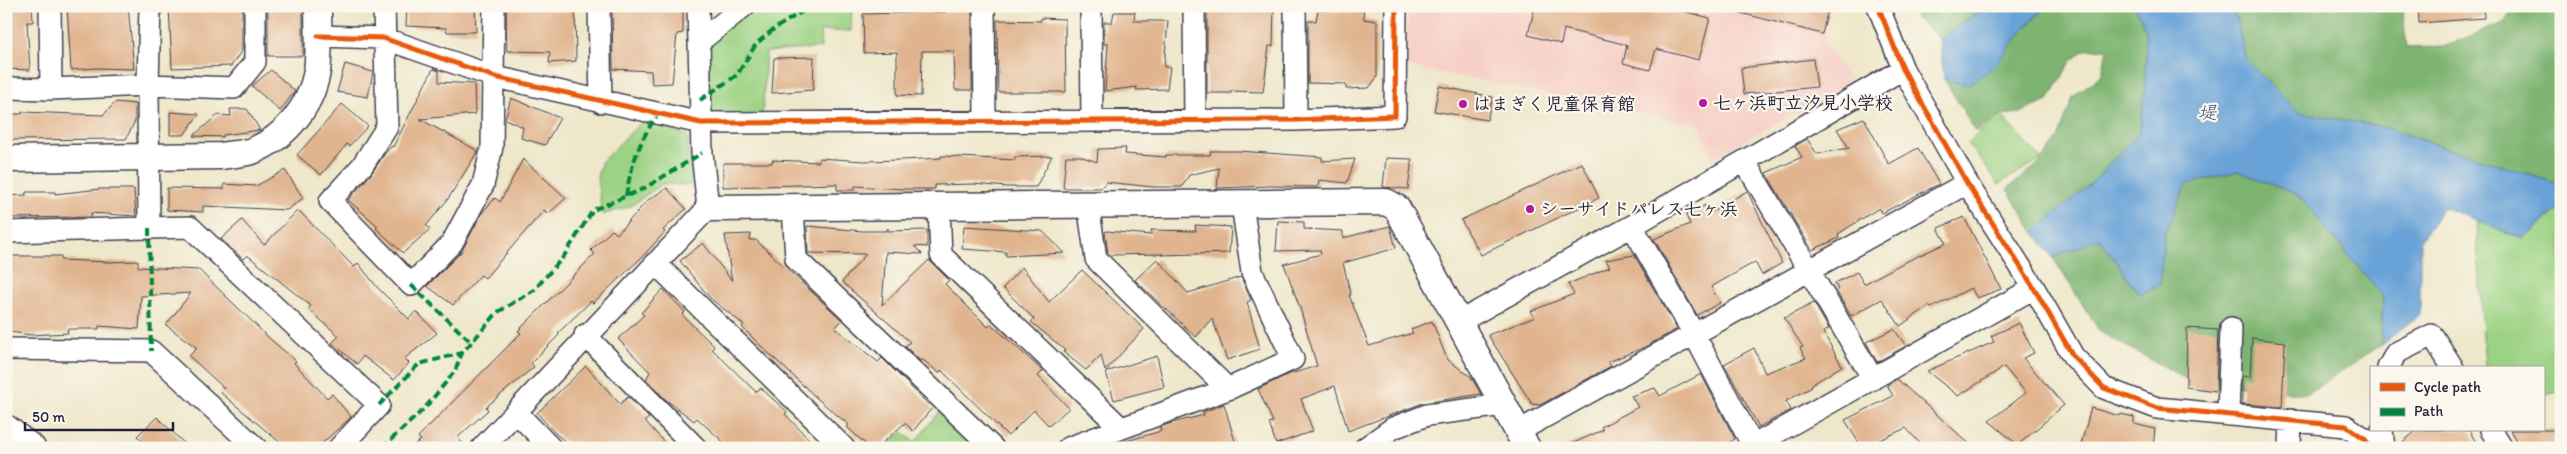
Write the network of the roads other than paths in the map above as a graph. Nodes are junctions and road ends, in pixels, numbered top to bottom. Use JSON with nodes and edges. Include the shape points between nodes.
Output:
{"nodes":[{"id":1,"x":50,"y":6,"type":"edge"},
{"id":2,"x":150,"y":6,"type":"edge"},
{"id":3,"x":255,"y":6,"type":"edge"},
{"id":4,"x":318,"y":6,"type":"edge"},
{"id":5,"x":384,"y":6,"type":"edge"},
{"id":6,"x":494,"y":6,"type":"edge"},
{"id":7,"x":599,"y":6,"type":"edge"},
{"id":8,"x":698,"y":6,"type":"edge"},
{"id":9,"x":744,"y":6,"type":"edge"},
{"id":10,"x":984,"y":6,"type":"edge"},
{"id":11,"x":1091,"y":6,"type":"edge"},
{"id":12,"x":1194,"y":6,"type":"edge"},
{"id":13,"x":1295,"y":6,"type":"edge"},
{"id":14,"x":1396,"y":6,"type":"edge"},
{"id":15,"x":1878,"y":6,"type":"edge"},
{"id":16,"x":318,"y":36,"type":"junction"},
{"id":17,"x":383,"y":38,"type":"junction"},
{"id":18,"x":699,"y":42,"type":"junction"},
{"id":19,"x":1903,"y":69,"type":"junction"},
{"id":20,"x":495,"y":78,"type":"junction"},
{"id":21,"x":148,"y":84,"type":"junction"},
{"id":22,"x":6,"y":88,"type":"edge"},
{"id":23,"x":51,"y":89,"type":"junction"},
{"id":24,"x":601,"y":102,"type":"junction"},
{"id":25,"x":1296,"y":120,"type":"junction"},
{"id":26,"x":985,"y":121,"type":"junction"},
{"id":27,"x":1092,"y":121,"type":"junction"},
{"id":28,"x":1195,"y":121,"type":"junction"},
{"id":29,"x":701,"y":123,"type":"junction"},
{"id":30,"x":148,"y":157,"type":"junction"},
{"id":31,"x":6,"y":159,"type":"edge"},
{"id":32,"x":1745,"y":162,"type":"junction"},
{"id":33,"x":1967,"y":183,"type":"junction"},
{"id":34,"x":1088,"y":204,"type":"junction"},
{"id":35,"x":1242,"y":204,"type":"junction"},
{"id":36,"x":792,"y":207,"type":"junction"},
{"id":37,"x":939,"y":207,"type":"junction"},
{"id":38,"x":708,"y":208,"type":"junction"},
{"id":39,"x":1632,"y":226,"type":"junction"},
{"id":40,"x":149,"y":228,"type":"junction"},
{"id":41,"x":6,"y":232,"type":"edge"},
{"id":42,"x":655,"y":263,"type":"junction"},
{"id":43,"x":1809,"y":269,"type":"junction"},
{"id":44,"x":2034,"y":288,"type":"junction"},
{"id":45,"x":1458,"y":322,"type":"junction"},
{"id":46,"x":2231,"y":328,"type":"dead end"},
{"id":47,"x":1694,"y":334,"type":"junction"},
{"id":48,"x":585,"y":335,"type":"junction"},
{"id":49,"x":6,"y":349,"type":"edge"},
{"id":50,"x":2389,"y":366,"type":"edge"},
{"id":51,"x":2452,"y":366,"type":"edge"},
{"id":52,"x":1873,"y":379,"type":"junction"},
{"id":53,"x":1228,"y":389,"type":"junction"},
{"id":54,"x":1504,"y":405,"type":"junction"},
{"id":55,"x":516,"y":412,"type":"junction"},
{"id":56,"x":2228,"y":414,"type":"junction"},
{"id":57,"x":2291,"y":420,"type":"junction"},
{"id":58,"x":6,"y":428,"type":"edge"},
{"id":59,"x":1121,"y":428,"type":"junction"},
{"id":60,"x":2382,"y":432,"type":"edge"},
{"id":61,"x":2492,"y":432,"type":"edge"},
{"id":62,"x":1523,"y":439,"type":"edge"},
{"id":63,"x":1752,"y":447,"type":"edge"},
{"id":64,"x":32,"y":448,"type":"edge"},
{"id":65,"x":256,"y":448,"type":"edge"},
{"id":66,"x":339,"y":448,"type":"edge"},
{"id":67,"x":482,"y":448,"type":"edge"},
{"id":68,"x":552,"y":448,"type":"edge"},
{"id":69,"x":696,"y":448,"type":"edge"},
{"id":70,"x":844,"y":448,"type":"edge"},
{"id":71,"x":994,"y":448,"type":"edge"},
{"id":72,"x":1068,"y":448,"type":"edge"},
{"id":73,"x":1365,"y":448,"type":"edge"},
{"id":74,"x":2290,"y":448,"type":"edge"},
{"id":75,"x":2371,"y":448,"type":"edge"},
{"id":76,"x":2384,"y":448,"type":"edge"},
{"id":77,"x":2502,"y":448,"type":"edge"}],
"edges":[{"from":1,"to":23,"type":"street"},
{"from":2,"to":21,"type":"street"},
{"from":3,"to":21,"type":"street","via":[[255,62],[234,88]]},
{"from":4,"to":16,"type":"street"},
{"from":5,"to":17,"type":"street"},
{"from":6,"to":20,"type":"street"},
{"from":7,"to":24,"type":"street"},
{"from":8,"to":18,"type":"street"},
{"from":9,"to":18,"type":"street"},
{"from":10,"to":26,"type":"street"},
{"from":11,"to":27,"type":"street"},
{"from":12,"to":28,"type":"street"},
{"from":13,"to":25,"type":"street"},
{"from":14,"to":25,"type":"street","via":[[1396,116]]},
{"from":15,"to":19,"type":"street"},
{"from":16,"to":17,"type":"street"},
{"from":16,"to":30,"type":"street","via":[[318,69],[311,93],[296,119],[276,138],[251,151],[221,156]]},
{"from":17,"to":20,"type":"street"},
{"from":17,"to":20,"type":"street","via":[[387,127],[362,166],[330,201],[411,286],[452,243],[483,186],[492,147]]},
{"from":18,"to":29,"type":"street"},
{"from":19,"to":32,"type":"street"},
{"from":19,"to":33,"type":"street"},
{"from":20,"to":24,"type":"street"},
{"from":21,"to":23,"type":"street"},
{"from":21,"to":30,"type":"street"},
{"from":22,"to":23,"type":"street"},
{"from":24,"to":29,"type":"street"},
{"from":25,"to":28,"type":"street"},
{"from":26,"to":27,"type":"street"},
{"from":26,"to":29,"type":"street"},
{"from":27,"to":28,"type":"street"},
{"from":29,"to":38,"type":"street"},
{"from":30,"to":31,"type":"street"},
{"from":30,"to":40,"type":"street"},
{"from":32,"to":39,"type":"street"},
{"from":32,"to":43,"type":"street"},
{"from":33,"to":43,"type":"street"},
{"from":33,"to":44,"type":"street"},
{"from":34,"to":35,"type":"street"},
{"from":34,"to":37,"type":"street"},
{"from":34,"to":53,"type":"street","via":[[1096,259]]},
{"from":35,"to":45,"type":"street","via":[[1392,204],[1404,220]]},
{"from":35,"to":53,"type":"street","via":[[1252,272],[1293,359]]},
{"from":36,"to":37,"type":"street"},
{"from":36,"to":38,"type":"street"},
{"from":36,"to":71,"type":"street","via":[[796,259]]},
{"from":37,"to":59,"type":"street","via":[[941,256]]},
{"from":38,"to":42,"type":"street"},
{"from":39,"to":45,"type":"street"},
{"from":39,"to":47,"type":"street"},
{"from":40,"to":41,"type":"street"},
{"from":40,"to":66,"type":"street","via":[[190,227],[379,405]]},
{"from":42,"to":48,"type":"street"},
{"from":42,"to":70,"type":"street"},
{"from":43,"to":47,"type":"street"},
{"from":43,"to":52,"type":"street"},
{"from":44,"to":52,"type":"street"},
{"from":44,"to":56,"type":"street","via":[[2072,356],[2104,388],[2157,408]]},
{"from":45,"to":54,"type":"street"},
{"from":46,"to":56,"type":"street"},
{"from":47,"to":62,"type":"street"},
{"from":47,"to":63,"type":"street"},
{"from":48,"to":55,"type":"street"},
{"from":48,"to":69,"type":"street"},
{"from":49,"to":65,"type":"street","via":[[151,350]]},
{"from":50,"to":51,"type":"street","via":[[2396,353],[2432,335]]},
{"from":52,"to":63,"type":"street"},
{"from":53,"to":59,"type":"street"},
{"from":54,"to":62,"type":"street"},
{"from":54,"to":73,"type":"street","via":[[1427,415],[1393,428]]},
{"from":55,"to":67,"type":"street"},
{"from":55,"to":68,"type":"street"},
{"from":56,"to":57,"type":"street"},
{"from":57,"to":74,"type":"street"},
{"from":57,"to":75,"type":"street","via":[[2346,426],[2364,438]]},
{"from":58,"to":64,"type":"street"},
{"from":59,"to":72,"type":"street"},
{"from":60,"to":76,"type":"street"},
{"from":61,"to":77,"type":"street"}]}
